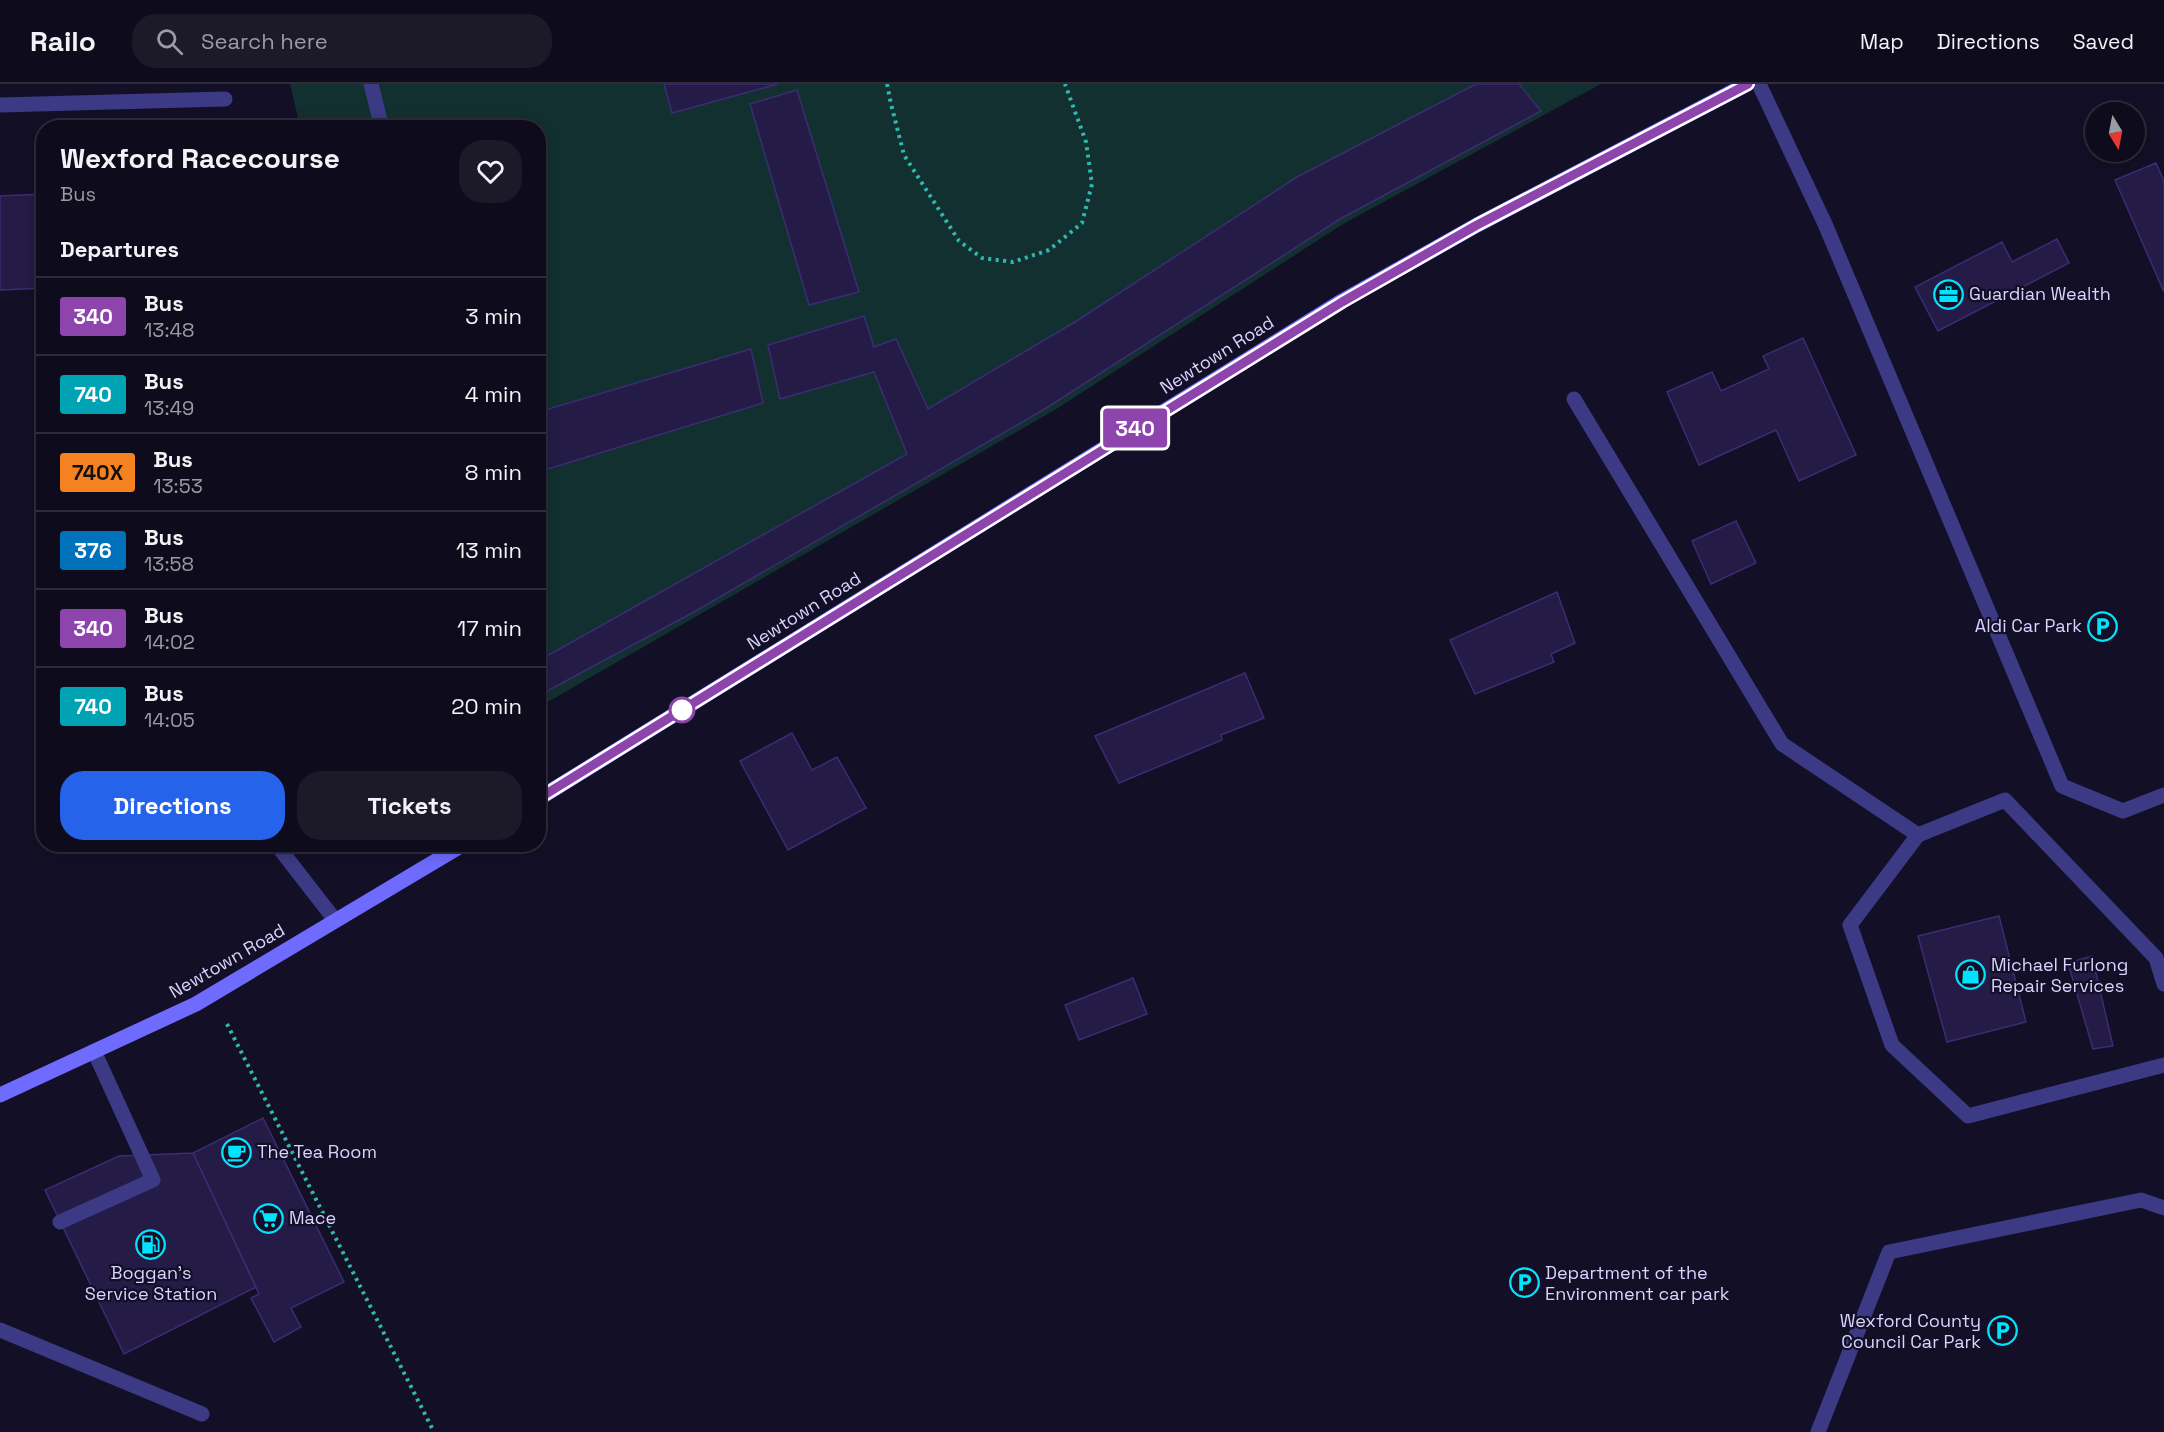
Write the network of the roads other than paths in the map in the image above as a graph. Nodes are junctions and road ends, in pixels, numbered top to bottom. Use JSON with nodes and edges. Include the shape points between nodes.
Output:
{"nodes":[{"id":1,"x":371,"y":84,"type":"edge"},
{"id":2,"x":1748,"y":84,"type":"edge"},
{"id":3,"x":1759,"y":84,"type":"edge"},
{"id":4,"x":225,"y":99,"type":"dead end"},
{"id":5,"x":0,"y":105,"type":"edge"},
{"id":6,"x":380,"y":120,"type":"edge"},
{"id":7,"x":1574,"y":399,"type":"dead end"},
{"id":8,"x":546,"y":794,"type":"edge"},
{"id":9,"x":2164,"y":795,"type":"edge"},
{"id":10,"x":1918,"y":835,"type":"junction"},
{"id":11,"x":282,"y":852,"type":"edge"},
{"id":12,"x":451,"y":852,"type":"edge"},
{"id":13,"x":335,"y":921,"type":"junction"},
{"id":14,"x":2164,"y":984,"type":"edge"},
{"id":15,"x":94,"y":1051,"type":"junction"},
{"id":16,"x":2164,"y":1065,"type":"edge"},
{"id":17,"x":0,"y":1095,"type":"edge"},
{"id":18,"x":2164,"y":1208,"type":"edge"},
{"id":19,"x":60,"y":1222,"type":"dead end"},
{"id":20,"x":0,"y":1330,"type":"edge"},
{"id":21,"x":202,"y":1414,"type":"dead end"},
{"id":22,"x":1818,"y":1432,"type":"edge"}],
"edges":[{"from":1,"to":6,"type":"street"},
{"from":2,"to":8,"type":"main road","name":"Newtown Road","via":[[1477,225],[1342,302]]},
{"from":3,"to":9,"type":"street","via":[[1825,224],[2062,786],[2123,811]]},
{"from":4,"to":5,"type":"street"},
{"from":7,"to":10,"type":"street","via":[[1782,744]]},
{"from":10,"to":14,"type":"street","via":[[2005,800],[2156,958]]},
{"from":10,"to":16,"type":"street","via":[[1850,925],[1892,1045],[1909,1061],[1968,1116]]},
{"from":11,"to":13,"type":"street"},
{"from":12,"to":13,"type":"main road","name":"Newtown Road"},
{"from":13,"to":15,"type":"main road","name":"Newtown Road","via":[[196,1004]]},
{"from":15,"to":17,"type":"main road","name":"Newtown Road"},
{"from":15,"to":19,"type":"street","via":[[153,1180]]},
{"from":18,"to":22,"type":"street","via":[[2140,1200],[1889,1252]]},
{"from":20,"to":21,"type":"street"}]}
